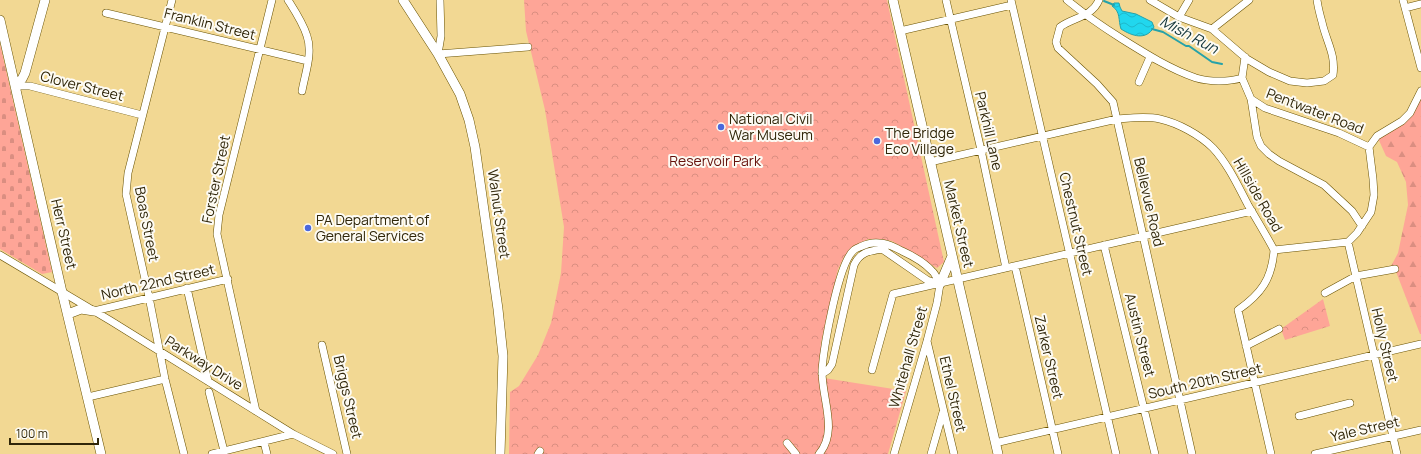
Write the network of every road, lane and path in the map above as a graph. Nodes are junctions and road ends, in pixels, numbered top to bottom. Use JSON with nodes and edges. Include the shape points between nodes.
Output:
{"nodes":[{"id":1,"x":45,"y":0,"type":"edge"},
{"id":2,"x":172,"y":0,"type":"edge"},
{"id":3,"x":272,"y":0,"type":"edge"},
{"id":4,"x":288,"y":0,"type":"edge"},
{"id":5,"x":403,"y":0,"type":"edge"},
{"id":6,"x":440,"y":0,"type":"edge"},
{"id":7,"x":893,"y":0,"type":"edge"},
{"id":8,"x":946,"y":0,"type":"edge"},
{"id":9,"x":1067,"y":0,"type":"edge"},
{"id":10,"x":1099,"y":0,"type":"edge"},
{"id":11,"x":1150,"y":0,"type":"edge"},
{"id":12,"x":1190,"y":0,"type":"edge"},
{"id":13,"x":1249,"y":0,"type":"edge"},
{"id":14,"x":1317,"y":0,"type":"edge"},
{"id":15,"x":1403,"y":0,"type":"edge"},
{"id":16,"x":1012,"y":3,"type":"edge"},
{"id":17,"x":1421,"y":4,"type":"edge"},
{"id":18,"x":1405,"y":8,"type":"junction"},
{"id":19,"x":106,"y":13,"type":"dead end"},
{"id":20,"x":1085,"y":15,"type":"junction"},
{"id":21,"x":1179,"y":17,"type":"junction"},
{"id":22,"x":950,"y":19,"type":"junction"},
{"id":23,"x":0,"y":20,"type":"edge"},
{"id":24,"x":165,"y":27,"type":"junction"},
{"id":25,"x":1212,"y":29,"type":"junction"},
{"id":26,"x":900,"y":31,"type":"junction"},
{"id":27,"x":528,"y":47,"type":"dead end"},
{"id":28,"x":260,"y":50,"type":"junction"},
{"id":29,"x":438,"y":54,"type":"junction"},
{"id":30,"x":1150,"y":57,"type":"junction"},
{"id":31,"x":1245,"y":57,"type":"junction"},
{"id":32,"x":308,"y":61,"type":"junction"},
{"id":33,"x":1421,"y":68,"type":"edge"},
{"id":34,"x":1242,"y":78,"type":"junction"},
{"id":35,"x":1139,"y":82,"type":"dead end"},
{"id":36,"x":15,"y":86,"type":"junction"},
{"id":37,"x":302,"y":91,"type":"dead end"},
{"id":38,"x":1421,"y":91,"type":"edge"},
{"id":39,"x":1251,"y":99,"type":"junction"},
{"id":40,"x":142,"y":115,"type":"junction"},
{"id":41,"x":1117,"y":119,"type":"junction"},
{"id":42,"x":1042,"y":135,"type":"junction"},
{"id":43,"x":1369,"y":147,"type":"junction"},
{"id":44,"x":981,"y":150,"type":"junction"},
{"id":45,"x":930,"y":162,"type":"junction"},
{"id":46,"x":1252,"y":211,"type":"junction"},
{"id":47,"x":1362,"y":226,"type":"junction"},
{"id":48,"x":1143,"y":236,"type":"junction"},
{"id":49,"x":1348,"y":242,"type":"junction"},
{"id":50,"x":1104,"y":245,"type":"junction"},
{"id":51,"x":1274,"y":250,"type":"junction"},
{"id":52,"x":1070,"y":253,"type":"junction"},
{"id":53,"x":0,"y":255,"type":"edge"},
{"id":54,"x":952,"y":256,"type":"junction"},
{"id":55,"x":1015,"y":266,"type":"junction"},
{"id":56,"x":1006,"y":268,"type":"junction"},
{"id":57,"x":1395,"y":268,"type":"dead end"},
{"id":58,"x":1356,"y":276,"type":"junction"},
{"id":59,"x":228,"y":279,"type":"junction"},
{"id":60,"x":957,"y":280,"type":"junction"},
{"id":61,"x":940,"y":284,"type":"junction"},
{"id":62,"x":186,"y":288,"type":"junction"},
{"id":63,"x":62,"y":292,"type":"junction"},
{"id":64,"x":1325,"y":293,"type":"dead end"},
{"id":65,"x":149,"y":297,"type":"junction"},
{"id":66,"x":94,"y":311,"type":"junction"},
{"id":67,"x":68,"y":314,"type":"junction"},
{"id":68,"x":1279,"y":329,"type":"dead end"},
{"id":69,"x":927,"y":341,"type":"junction"},
{"id":70,"x":1421,"y":344,"type":"edge"},
{"id":71,"x":322,"y":345,"type":"dead end"},
{"id":72,"x":1246,"y":346,"type":"junction"},
{"id":73,"x":160,"y":352,"type":"junction"},
{"id":74,"x":1374,"y":355,"type":"junction"},
{"id":75,"x":872,"y":370,"type":"dead end"},
{"id":76,"x":822,"y":374,"type":"junction"},
{"id":77,"x":165,"y":378,"type":"junction"},
{"id":78,"x":208,"y":382,"type":"junction"},
{"id":79,"x":1255,"y":382,"type":"junction"},
{"id":80,"x":209,"y":392,"type":"dead end"},
{"id":81,"x":88,"y":397,"type":"junction"},
{"id":82,"x":1180,"y":400,"type":"junction"},
{"id":83,"x":1350,"y":403,"type":"dead end"},
{"id":84,"x":1144,"y":408,"type":"junction"},
{"id":85,"x":943,"y":410,"type":"junction"},
{"id":86,"x":256,"y":411,"type":"junction"},
{"id":87,"x":1299,"y":416,"type":"dead end"},
{"id":88,"x":1107,"y":417,"type":"junction"},
{"id":89,"x":1053,"y":430,"type":"junction"},
{"id":90,"x":1421,"y":430,"type":"edge"},
{"id":91,"x":293,"y":434,"type":"junction"},
{"id":92,"x":1393,"y":436,"type":"junction"},
{"id":93,"x":264,"y":442,"type":"junction"},
{"id":94,"x":787,"y":442,"type":"dead end"},
{"id":95,"x":995,"y":443,"type":"junction"},
{"id":96,"x":224,"y":451,"type":"junction"},
{"id":97,"x":500,"y":452,"type":"edge"},
{"id":98,"x":101,"y":454,"type":"edge"},
{"id":99,"x":184,"y":454,"type":"edge"},
{"id":100,"x":212,"y":454,"type":"edge"},
{"id":101,"x":267,"y":454,"type":"edge"},
{"id":102,"x":333,"y":454,"type":"edge"},
{"id":103,"x":347,"y":454,"type":"edge"},
{"id":104,"x":796,"y":454,"type":"edge"},
{"id":105,"x":819,"y":454,"type":"edge"},
{"id":106,"x":894,"y":454,"type":"edge"},
{"id":107,"x":931,"y":454,"type":"edge"},
{"id":108,"x":954,"y":454,"type":"edge"},
{"id":109,"x":998,"y":454,"type":"edge"},
{"id":110,"x":1058,"y":454,"type":"edge"},
{"id":111,"x":1116,"y":454,"type":"edge"},
{"id":112,"x":1155,"y":454,"type":"edge"},
{"id":113,"x":1192,"y":454,"type":"edge"},
{"id":114,"x":1271,"y":454,"type":"edge"},
{"id":115,"x":1315,"y":454,"type":"edge"},
{"id":116,"x":1397,"y":454,"type":"edge"}],
"edges":[{"from":1,"to":36,"type":"main road","via":[[25,73]]},
{"from":2,"to":24,"type":"street","name":"Boas Street"},
{"from":3,"to":28,"type":"street","name":"Forster Street"},
{"from":4,"to":32,"type":"street","via":[[308,36]]},
{"from":5,"to":29,"type":"main road","name":"Walnut Street"},
{"from":6,"to":29,"type":"street","via":[[441,36]]},
{"from":7,"to":26,"type":"main road","name":"Market Street"},
{"from":8,"to":22,"type":"street","name":"Parkhill Lane"},
{"from":9,"to":20,"type":"street"},
{"from":10,"to":20,"type":"street","name":"Bellevue Road","via":[[1094,10]]},
{"from":11,"to":21,"type":"street"},
{"from":12,"to":21,"type":"street"},
{"from":13,"to":25,"type":"street"},
{"from":14,"to":31,"type":"street","via":[[1335,64],[1333,75],[1324,81],[1290,81]]},
{"from":15,"to":18,"type":"street"},
{"from":16,"to":22,"type":"street"},
{"from":16,"to":42,"type":"street","name":"Chestnut Street"},
{"from":17,"to":18,"type":"street"},
{"from":18,"to":33,"type":"street"},
{"from":19,"to":24,"type":"street","name":"Franklin Street"},
{"from":20,"to":30,"type":"street"},
{"from":20,"to":41,"type":"street","name":"Bellevue Road","via":[[1060,26],[1056,42],[1058,48],[1097,84],[1112,102]]},
{"from":21,"to":25,"type":"street"},
{"from":22,"to":26,"type":"street"},
{"from":22,"to":44,"type":"street","name":"Parkhill Lane"},
{"from":23,"to":36,"type":"main road","name":"Herr Street"},
{"from":24,"to":28,"type":"street","name":"Franklin Street"},
{"from":24,"to":40,"type":"street","name":"Boas Street"},
{"from":25,"to":31,"type":"street"},
{"from":26,"to":45,"type":"main road","name":"Market Street"},
{"from":27,"to":29,"type":"street"},
{"from":28,"to":32,"type":"street","name":"Franklin Street"},
{"from":28,"to":59,"type":"street","name":"Forster Street","via":[[219,215],[217,234]]},
{"from":29,"to":97,"type":"main road","name":"Walnut Street","via":[[460,94],[475,147],[503,356]]},
{"from":30,"to":34,"type":"street","via":[[1197,78],[1223,81]]},
{"from":30,"to":35,"type":"street"},
{"from":31,"to":34,"type":"street"},
{"from":32,"to":37,"type":"street"},
{"from":34,"to":39,"type":"street"},
{"from":36,"to":40,"type":"street","name":"Clover Street","via":[[30,86]]},
{"from":36,"to":63,"type":"main road","name":"Herr Street"},
{"from":38,"to":43,"type":"street","via":[[1410,113],[1377,136]]},
{"from":39,"to":43,"type":"street","name":"Pentwater Road","via":[[1265,108],[1339,133]]},
{"from":39,"to":47,"type":"street","via":[[1257,137],[1261,146],[1274,158],[1324,185],[1352,211]]},
{"from":40,"to":65,"type":"street","name":"Boas Street","via":[[128,173],[126,194]]},
{"from":41,"to":42,"type":"street","name":"Hillside Road"},
{"from":41,"to":46,"type":"street","name":"Hillside Road","via":[[1159,119],[1175,124],[1198,137],[1219,155]]},
{"from":41,"to":48,"type":"street","name":"Bellevue Road"},
{"from":42,"to":44,"type":"street","name":"Hillside Road"},
{"from":42,"to":52,"type":"street","name":"Chestnut Street"},
{"from":43,"to":47,"type":"street","via":[[1374,195],[1371,212]]},
{"from":44,"to":45,"type":"street","name":"Hillside Road"},
{"from":44,"to":56,"type":"street","name":"Parkhill Lane"},
{"from":45,"to":54,"type":"main road","name":"Market Street"},
{"from":46,"to":48,"type":"street"},
{"from":46,"to":51,"type":"street","name":"Hillside Road"},
{"from":47,"to":49,"type":"street"},
{"from":48,"to":50,"type":"street"},
{"from":48,"to":82,"type":"street","name":"Bellevue Road"},
{"from":49,"to":51,"type":"street","name":"Hillside Road"},
{"from":49,"to":58,"type":"street","name":"Holly Street"},
{"from":50,"to":52,"type":"street"},
{"from":50,"to":84,"type":"street","name":"Austin Street"},
{"from":51,"to":72,"type":"street","via":[[1273,264],[1261,290],[1238,310]]},
{"from":52,"to":55,"type":"street"},
{"from":52,"to":88,"type":"street","name":"Chestnut Street"},
{"from":53,"to":63,"type":"street","name":"Parkway Drive"},
{"from":54,"to":60,"type":"main road","name":"Market Street"},
{"from":54,"to":61,"type":"main road"},
{"from":55,"to":56,"type":"street"},
{"from":55,"to":89,"type":"street","name":"Zarker Street"},
{"from":56,"to":60,"type":"street"},
{"from":57,"to":58,"type":"street"},
{"from":58,"to":64,"type":"street"},
{"from":58,"to":74,"type":"street","name":"Holly Street"},
{"from":59,"to":62,"type":"street","name":"North 22nd Street"},
{"from":59,"to":86,"type":"street","name":"Forster Street"},
{"from":60,"to":61,"type":"street"},
{"from":60,"to":95,"type":"main road","name":"Market Street"},
{"from":61,"to":69,"type":"street","name":"Whitehall Street"},
{"from":61,"to":75,"type":"street","via":[[893,294]]},
{"from":61,"to":76,"type":"street","via":[[927,280],[882,249],[866,252],[857,258],[832,364]]},
{"from":61,"to":76,"type":"street","via":[[933,272],[916,258],[885,243],[870,242],[854,250],[845,265],[836,293]]},
{"from":62,"to":65,"type":"street","name":"North 22nd Street"},
{"from":62,"to":78,"type":"street"},
{"from":63,"to":66,"type":"street","name":"Parkway Drive"},
{"from":63,"to":67,"type":"main road","name":"Herr Street"},
{"from":65,"to":66,"type":"street","name":"North 22nd Street"},
{"from":65,"to":73,"type":"street","name":"Boas Street"},
{"from":66,"to":67,"type":"main road","via":[[81,309]]},
{"from":66,"to":73,"type":"street","name":"Parkway Drive"},
{"from":67,"to":81,"type":"main road","name":"Herr Street"},
{"from":68,"to":72,"type":"street"},
{"from":69,"to":85,"type":"street","name":"Ethel Street"},
{"from":69,"to":106,"type":"street","name":"Whitehall Street"},
{"from":70,"to":74,"type":"street","name":"South 20th Street"},
{"from":71,"to":103,"type":"street","name":"Briggs Street"},
{"from":72,"to":79,"type":"street"},
{"from":73,"to":77,"type":"street","name":"Boas Street"},
{"from":73,"to":78,"type":"street","name":"Parkway Drive"},
{"from":74,"to":79,"type":"street","name":"South 20th Street"},
{"from":74,"to":92,"type":"street","name":"Holly Street"},
{"from":76,"to":105,"type":"street","via":[[828,413],[828,438]]},
{"from":77,"to":81,"type":"street"},
{"from":77,"to":99,"type":"street","name":"Boas Street"},
{"from":78,"to":86,"type":"street","name":"Parkway Drive"},
{"from":79,"to":82,"type":"street","name":"South 20th Street"},
{"from":79,"to":114,"type":"street"},
{"from":80,"to":96,"type":"street"},
{"from":81,"to":98,"type":"main road","name":"Herr Street"},
{"from":82,"to":84,"type":"street","name":"South 20th Street"},
{"from":82,"to":113,"type":"street","name":"Bellevue Road"},
{"from":83,"to":87,"type":"street"},
{"from":84,"to":88,"type":"street","name":"South 20th Street"},
{"from":84,"to":112,"type":"street","name":"Austin Street"},
{"from":85,"to":107,"type":"street"},
{"from":85,"to":108,"type":"street","name":"Ethel Street"},
{"from":86,"to":91,"type":"street","name":"Parkway Drive"},
{"from":88,"to":89,"type":"street","name":"South 20th Street"},
{"from":88,"to":111,"type":"street","name":"Chestnut Street"},
{"from":89,"to":95,"type":"street","name":"South 20th Street"},
{"from":89,"to":110,"type":"street","name":"Zarker Street"},
{"from":90,"to":92,"type":"street","name":"Yale Street"},
{"from":91,"to":93,"type":"street"},
{"from":91,"to":102,"type":"street","name":"Parkway Drive"},
{"from":92,"to":115,"type":"street","name":"Yale Street"},
{"from":92,"to":116,"type":"street","name":"Holly Street"},
{"from":93,"to":96,"type":"street"},
{"from":93,"to":101,"type":"street"},
{"from":94,"to":104,"type":"street"},
{"from":95,"to":109,"type":"main road","name":"Market Street"},
{"from":96,"to":100,"type":"street"}]}
